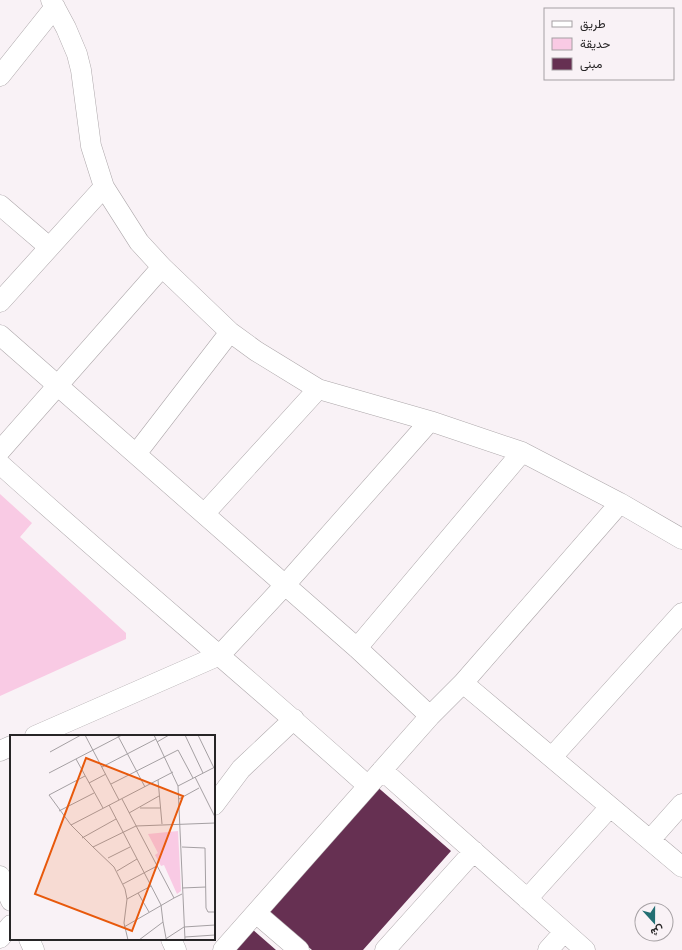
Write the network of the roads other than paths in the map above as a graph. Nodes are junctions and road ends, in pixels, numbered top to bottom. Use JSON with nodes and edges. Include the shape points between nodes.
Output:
{"nodes":[{"id":1,"x":53,"y":4,"type":"edge"},
{"id":2,"x":0,"y":76,"type":"edge"},
{"id":3,"x":104,"y":187,"type":"junction"},
{"id":4,"x":0,"y":205,"type":"edge"},
{"id":5,"x":49,"y":247,"type":"junction"},
{"id":6,"x":162,"y":267,"type":"junction"},
{"id":7,"x":0,"y":302,"type":"edge"},
{"id":8,"x":230,"y":332,"type":"junction"},
{"id":9,"x":0,"y":335,"type":"edge"},
{"id":10,"x":57,"y":385,"type":"junction"},
{"id":11,"x":318,"y":389,"type":"junction"},
{"id":12,"x":430,"y":421,"type":"junction"},
{"id":13,"x":0,"y":451,"type":"edge"},
{"id":14,"x":522,"y":452,"type":"junction"},
{"id":15,"x":136,"y":454,"type":"junction"},
{"id":16,"x":0,"y":464,"type":"edge"},
{"id":17,"x":620,"y":503,"type":"junction"},
{"id":18,"x":205,"y":513,"type":"junction"},
{"id":19,"x":682,"y":539,"type":"edge"},
{"id":20,"x":285,"y":585,"type":"junction"},
{"id":21,"x":682,"y":613,"type":"edge"},
{"id":22,"x":357,"y":648,"type":"junction"},
{"id":23,"x":220,"y":655,"type":"junction"},
{"id":24,"x":463,"y":683,"type":"junction"},
{"id":25,"x":430,"y":716,"type":"junction"},
{"id":26,"x":294,"y":719,"type":"junction"},
{"id":27,"x":69,"y":729,"type":"edge"},
{"id":28,"x":40,"y":735,"type":"edge"},
{"id":29,"x":10,"y":746,"type":"edge"},
{"id":30,"x":0,"y":751,"type":"edge"},
{"id":31,"x":552,"y":757,"type":"junction"},
{"id":32,"x":241,"y":769,"type":"junction"},
{"id":33,"x":382,"y":770,"type":"junction"},
{"id":34,"x":215,"y":780,"type":"edge"},
{"id":35,"x":368,"y":786,"type":"junction"},
{"id":36,"x":215,"y":804,"type":"edge"},
{"id":37,"x":682,"y":804,"type":"edge"},
{"id":38,"x":610,"y":807,"type":"junction"},
{"id":39,"x":650,"y":840,"type":"junction"},
{"id":40,"x":474,"y":851,"type":"junction"},
{"id":41,"x":682,"y":867,"type":"edge"},
{"id":42,"x":0,"y":876,"type":"edge"},
{"id":43,"x":10,"y":898,"type":"edge"},
{"id":44,"x":527,"y":899,"type":"junction"},
{"id":45,"x":256,"y":913,"type":"junction"},
{"id":46,"x":10,"y":926,"type":"edge"},
{"id":47,"x":564,"y":932,"type":"junction"},
{"id":48,"x":0,"y":938,"type":"edge"},
{"id":49,"x":29,"y":940,"type":"edge"},
{"id":50,"x":171,"y":940,"type":"edge"},
{"id":51,"x":34,"y":950,"type":"edge"},
{"id":52,"x":176,"y":950,"type":"edge"},
{"id":53,"x":223,"y":950,"type":"edge"},
{"id":54,"x":299,"y":950,"type":"edge"},
{"id":55,"x":385,"y":950,"type":"edge"},
{"id":56,"x":548,"y":950,"type":"edge"},
{"id":57,"x":585,"y":950,"type":"edge"}],
"edges":[{"from":1,"to":2,"type":"street"},
{"from":1,"to":3,"type":"street","via":[[77,54],[91,146]]},
{"from":3,"to":5,"type":"street"},
{"from":3,"to":6,"type":"street","via":[[139,242]]},
{"from":4,"to":5,"type":"street"},
{"from":5,"to":7,"type":"street"},
{"from":6,"to":8,"type":"street"},
{"from":6,"to":10,"type":"street"},
{"from":8,"to":11,"type":"street"},
{"from":8,"to":15,"type":"street"},
{"from":9,"to":10,"type":"street"},
{"from":10,"to":13,"type":"street"},
{"from":10,"to":15,"type":"street"},
{"from":11,"to":12,"type":"street"},
{"from":11,"to":18,"type":"street"},
{"from":12,"to":14,"type":"street"},
{"from":12,"to":20,"type":"street"},
{"from":14,"to":17,"type":"street"},
{"from":14,"to":22,"type":"street"},
{"from":15,"to":18,"type":"street"},
{"from":16,"to":23,"type":"street"},
{"from":17,"to":19,"type":"street"},
{"from":17,"to":24,"type":"street"},
{"from":18,"to":20,"type":"street"},
{"from":20,"to":22,"type":"street"},
{"from":20,"to":23,"type":"street"},
{"from":21,"to":31,"type":"street"},
{"from":22,"to":25,"type":"street"},
{"from":23,"to":26,"type":"street"},
{"from":23,"to":27,"type":"street"},
{"from":24,"to":25,"type":"street"},
{"from":24,"to":31,"type":"street"},
{"from":25,"to":33,"type":"street"},
{"from":26,"to":32,"type":"street"},
{"from":26,"to":35,"type":"street"},
{"from":27,"to":28,"type":"street"},
{"from":29,"to":30,"type":"street"},
{"from":31,"to":38,"type":"street"},
{"from":32,"to":34,"type":"street"},
{"from":32,"to":36,"type":"street"},
{"from":33,"to":35,"type":"street"},
{"from":33,"to":40,"type":"street"},
{"from":35,"to":45,"type":"street"},
{"from":37,"to":39,"type":"street"},
{"from":38,"to":39,"type":"street"},
{"from":38,"to":44,"type":"street"},
{"from":39,"to":41,"type":"street"},
{"from":40,"to":44,"type":"street"},
{"from":40,"to":55,"type":"street"},
{"from":42,"to":43,"type":"street"},
{"from":44,"to":47,"type":"street"},
{"from":45,"to":53,"type":"street"},
{"from":45,"to":54,"type":"street"},
{"from":46,"to":48,"type":"street"},
{"from":47,"to":56,"type":"street"},
{"from":47,"to":57,"type":"street"},
{"from":49,"to":51,"type":"street"},
{"from":50,"to":52,"type":"street"}]}
